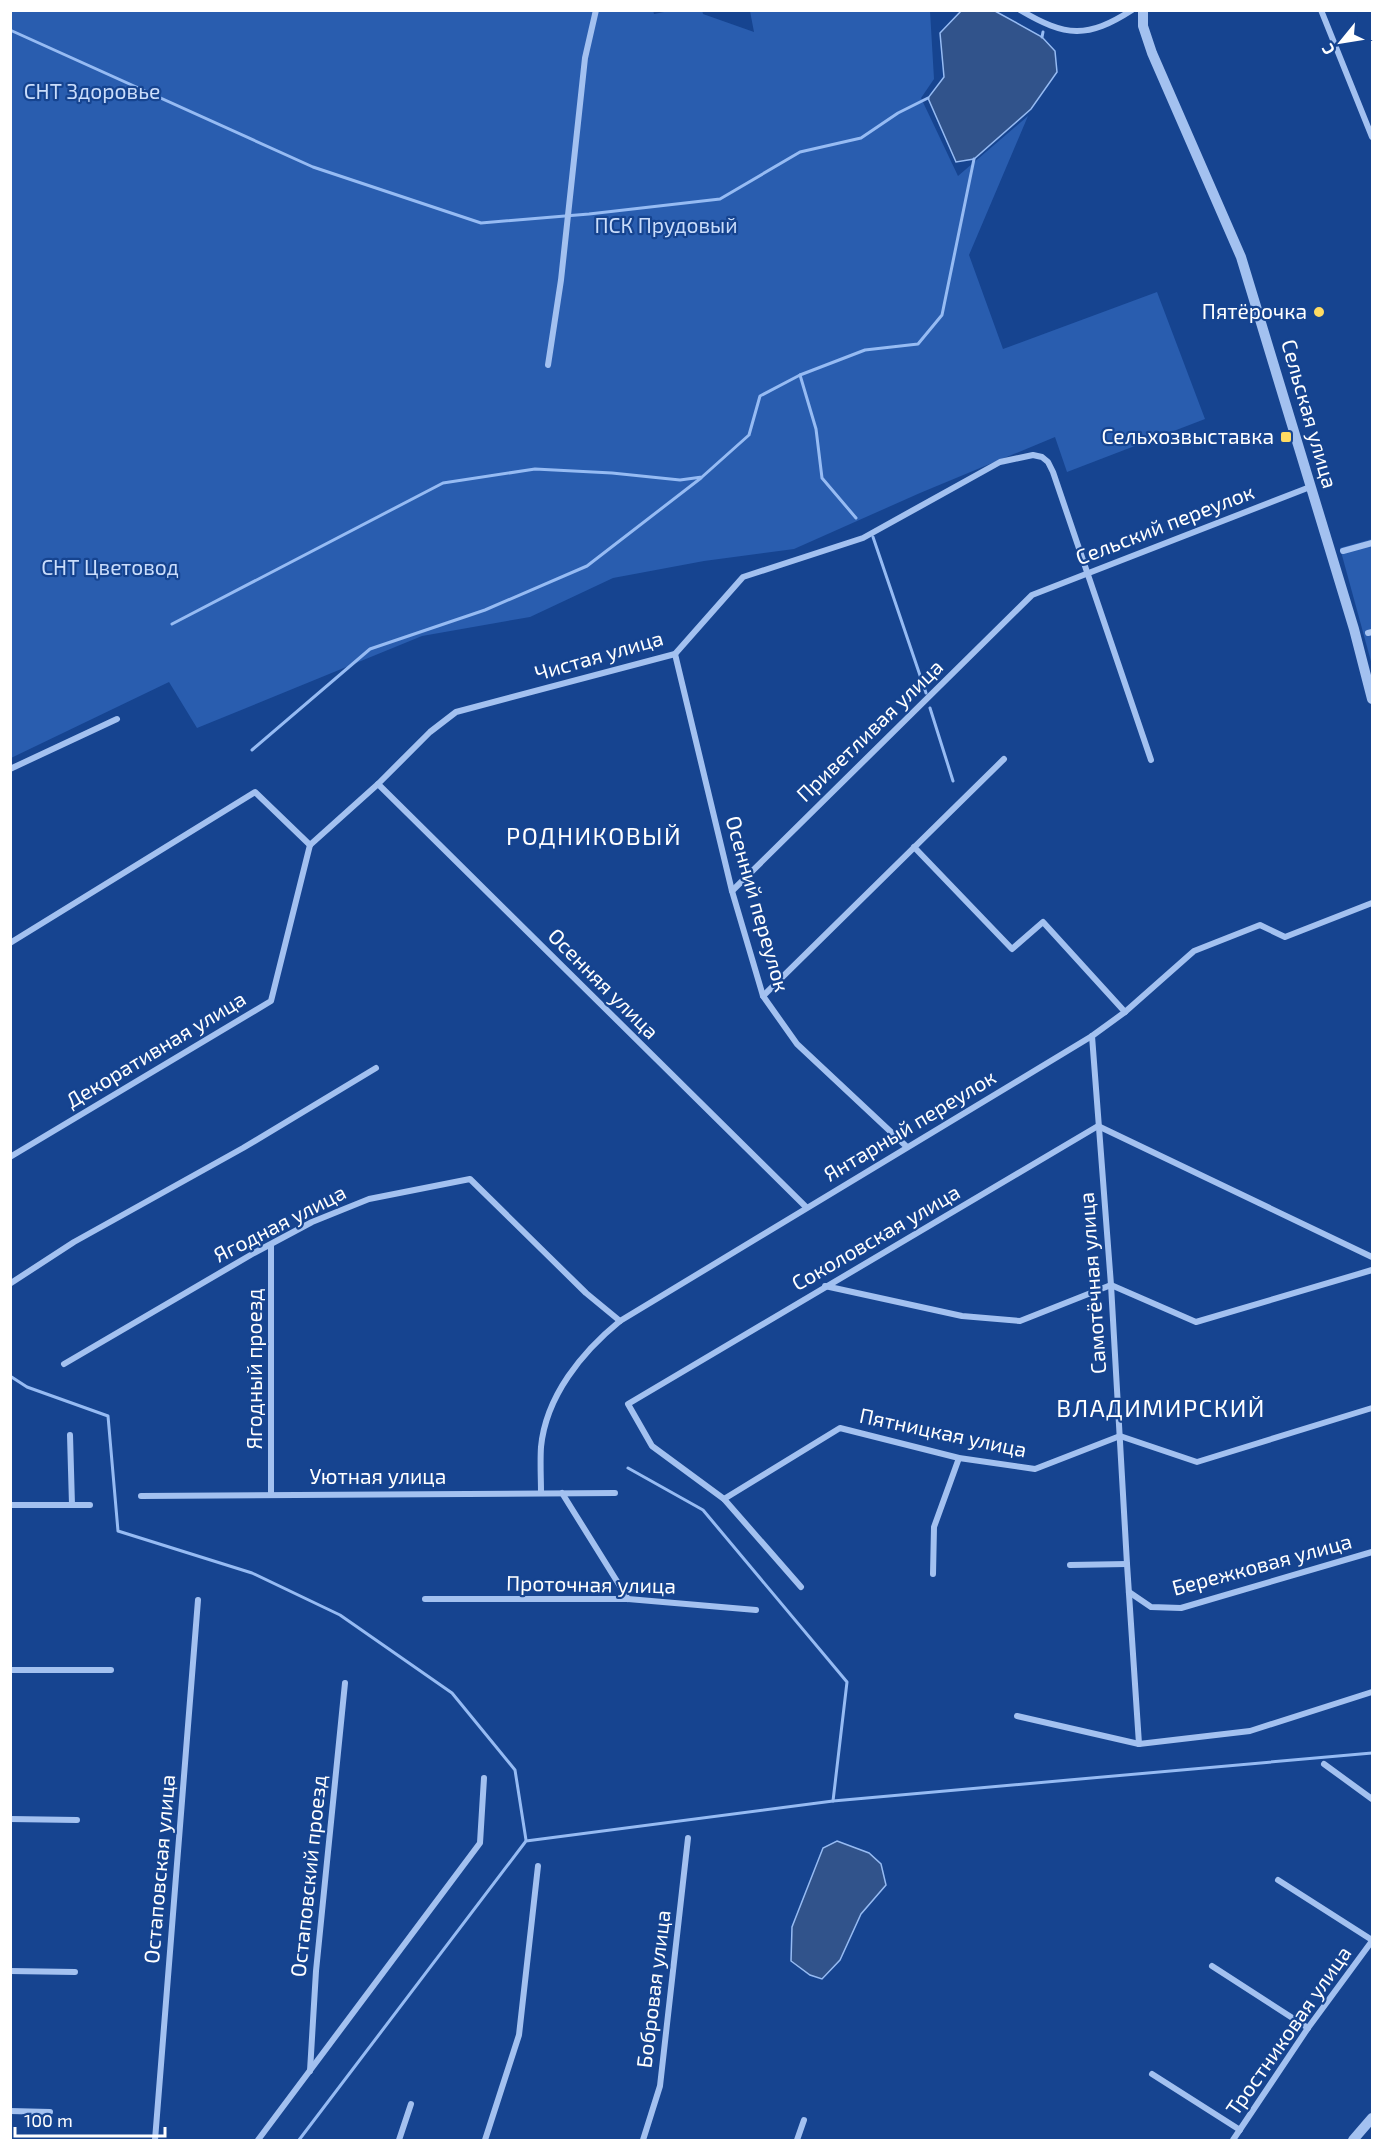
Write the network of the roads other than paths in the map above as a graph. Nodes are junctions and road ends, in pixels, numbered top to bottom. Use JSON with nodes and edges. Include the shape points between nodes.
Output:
{"nodes":[{"id":1,"x":596,"y":10,"type":"edge"},
{"id":2,"x":1020,"y":10,"type":"edge"},
{"id":3,"x":1132,"y":10,"type":"edge"},
{"id":4,"x":1143,"y":10,"type":"edge"},
{"id":5,"x":1321,"y":10,"type":"edge"},
{"id":6,"x":1372,"y":137,"type":"edge"},
{"id":7,"x":548,"y":364,"type":"dead end"},
{"id":8,"x":1310,"y":487,"type":"junction"},
{"id":9,"x":1372,"y":543,"type":"edge"},
{"id":10,"x":1342,"y":551,"type":"dead end"},
{"id":11,"x":1087,"y":573,"type":"junction"},
{"id":12,"x":1032,"y":595,"type":"joint"},
{"id":13,"x":675,"y":654,"type":"junction"},
{"id":14,"x":1372,"y":699,"type":"edge"},
{"id":15,"x":117,"y":719,"type":"dead end"},
{"id":16,"x":1004,"y":759,"type":"dead end"},
{"id":17,"x":1151,"y":760,"type":"dead end"},
{"id":18,"x":10,"y":769,"type":"edge"},
{"id":19,"x":378,"y":784,"type":"junction"},
{"id":20,"x":310,"y":845,"type":"junction"},
{"id":21,"x":914,"y":847,"type":"junction"},
{"id":22,"x":732,"y":891,"type":"junction"},
{"id":23,"x":1372,"y":903,"type":"edge"},
{"id":24,"x":10,"y":943,"type":"edge"},
{"id":25,"x":763,"y":996,"type":"junction"},
{"id":26,"x":1125,"y":1012,"type":"junction"},
{"id":27,"x":1092,"y":1036,"type":"junction"},
{"id":28,"x":376,"y":1068,"type":"dead end"},
{"id":29,"x":1098,"y":1126,"type":"junction"},
{"id":30,"x":907,"y":1147,"type":"junction"},
{"id":31,"x":10,"y":1157,"type":"edge"},
{"id":32,"x":806,"y":1208,"type":"junction"},
{"id":33,"x":271,"y":1245,"type":"junction"},
{"id":34,"x":1372,"y":1257,"type":"edge"},
{"id":35,"x":1372,"y":1270,"type":"edge"},
{"id":36,"x":11,"y":1284,"type":"edge"},
{"id":37,"x":1111,"y":1285,"type":"junction"},
{"id":38,"x":825,"y":1286,"type":"junction"},
{"id":39,"x":620,"y":1321,"type":"junction"},
{"id":40,"x":64,"y":1364,"type":"dead end"},
{"id":41,"x":1372,"y":1408,"type":"edge"},
{"id":42,"x":70,"y":1435,"type":"dead end"},
{"id":43,"x":1120,"y":1436,"type":"junction"},
{"id":44,"x":959,"y":1458,"type":"junction"},
{"id":45,"x":541,"y":1493,"type":"junction"},
{"id":46,"x":562,"y":1493,"type":"junction"},
{"id":47,"x":615,"y":1493,"type":"dead end"},
{"id":48,"x":271,"y":1494,"type":"junction"},
{"id":49,"x":141,"y":1496,"type":"dead end"},
{"id":50,"x":724,"y":1499,"type":"junction"},
{"id":51,"x":10,"y":1505,"type":"edge"},
{"id":52,"x":72,"y":1505,"type":"junction"},
{"id":53,"x":90,"y":1505,"type":"dead end"},
{"id":54,"x":1372,"y":1552,"type":"edge"},
{"id":55,"x":1126,"y":1564,"type":"junction"},
{"id":56,"x":1070,"y":1565,"type":"dead end"},
{"id":57,"x":933,"y":1574,"type":"dead end"},
{"id":58,"x":801,"y":1587,"type":"dead end"},
{"id":59,"x":1129,"y":1592,"type":"junction"},
{"id":60,"x":425,"y":1599,"type":"dead end"},
{"id":61,"x":628,"y":1599,"type":"junction"},
{"id":62,"x":198,"y":1600,"type":"dead end"},
{"id":63,"x":756,"y":1610,"type":"dead end"},
{"id":64,"x":10,"y":1670,"type":"edge"},
{"id":65,"x":111,"y":1670,"type":"dead end"},
{"id":66,"x":345,"y":1683,"type":"dead end"},
{"id":67,"x":1372,"y":1692,"type":"edge"},
{"id":68,"x":1017,"y":1716,"type":"dead end"},
{"id":69,"x":1140,"y":1744,"type":"junction"},
{"id":70,"x":1324,"y":1764,"type":"dead end"},
{"id":71,"x":483,"y":1778,"type":"dead end"},
{"id":72,"x":1372,"y":1799,"type":"edge"},
{"id":73,"x":10,"y":1819,"type":"edge"},
{"id":74,"x":76,"y":1820,"type":"dead end"},
{"id":75,"x":688,"y":1838,"type":"dead end"},
{"id":76,"x":538,"y":1866,"type":"dead end"},
{"id":77,"x":1278,"y":1880,"type":"dead end"},
{"id":78,"x":1372,"y":1940,"type":"edge"},
{"id":79,"x":1212,"y":1966,"type":"dead end"},
{"id":80,"x":10,"y":1971,"type":"edge"},
{"id":81,"x":75,"y":1972,"type":"dead end"},
{"id":82,"x":1308,"y":2028,"type":"junction"},
{"id":83,"x":310,"y":2072,"type":"junction"},
{"id":84,"x":1152,"y":2074,"type":"dead end"},
{"id":85,"x":411,"y":2104,"type":"dead end"},
{"id":86,"x":10,"y":2111,"type":"edge"},
{"id":87,"x":50,"y":2112,"type":"dead end"},
{"id":88,"x":1372,"y":2118,"type":"edge"},
{"id":89,"x":804,"y":2120,"type":"dead end"},
{"id":90,"x":1240,"y":2130,"type":"junction"},
{"id":91,"x":155,"y":2140,"type":"edge"},
{"id":92,"x":258,"y":2140,"type":"edge"},
{"id":93,"x":399,"y":2140,"type":"edge"},
{"id":94,"x":485,"y":2140,"type":"edge"},
{"id":95,"x":643,"y":2140,"type":"edge"},
{"id":96,"x":797,"y":2140,"type":"edge"},
{"id":97,"x":1233,"y":2140,"type":"edge"},
{"id":98,"x":1353,"y":2140,"type":"edge"}],
"edges":[{"from":1,"to":7,"type":"street","via":[[585,58]]},
{"from":2,"to":3,"type":"street","via":[[1046,26],[1074,32],[1095,29]]},
{"from":4,"to":8,"type":"street","name":"Сельская улица","via":[[1143,26],[1152,52],[1240,257]]},
{"from":5,"to":6,"type":"street"},
{"from":8,"to":11,"type":"street","name":"Сельский переулок"},
{"from":8,"to":14,"type":"street","name":"Сельская улица"},
{"from":9,"to":10,"type":"street"},
{"from":11,"to":12,"type":"street","name":"Сельский переулок"},
{"from":11,"to":13,"type":"street","name":"Чистая улица","via":[[1048,462],[1033,455],[1000,462],[862,538],[743,577]]},
{"from":11,"to":17,"type":"street","name":"Чистая улица"},
{"from":12,"to":22,"type":"street","name":"Приветливая улица"},
{"from":13,"to":19,"type":"street","name":"Чистая улица","via":[[456,712]]},
{"from":13,"to":22,"type":"street","name":"Осенний переулок"},
{"from":15,"to":18,"type":"street"},
{"from":16,"to":21,"type":"street"},
{"from":19,"to":20,"type":"street","name":"Чистая улица"},
{"from":19,"to":32,"type":"street","name":"Осенняя улица"},
{"from":20,"to":24,"type":"street","via":[[255,792]]},
{"from":20,"to":31,"type":"street","name":"Декоративная улица","via":[[272,1001]]},
{"from":21,"to":25,"type":"street"},
{"from":21,"to":26,"type":"street","via":[[1012,949],[1043,922]]},
{"from":22,"to":25,"type":"street","name":"Осенний переулок"},
{"from":23,"to":26,"type":"street","name":"Янтарный переулок","via":[[1285,937],[1260,925],[1194,951]]},
{"from":25,"to":30,"type":"street","name":"Осенний переулок","via":[[797,1044]]},
{"from":26,"to":27,"type":"street","name":"Янтарный переулок"},
{"from":27,"to":29,"type":"street","name":"Самотёчная улица"},
{"from":27,"to":30,"type":"street","name":"Янтарный переулок"},
{"from":28,"to":36,"type":"street","via":[[74,1242]]},
{"from":29,"to":34,"type":"street"},
{"from":29,"to":37,"type":"street","name":"Самотёчная улица"},
{"from":29,"to":38,"type":"street","name":"Соколовская улица"},
{"from":30,"to":32,"type":"street","name":"Янтарный переулок"},
{"from":32,"to":39,"type":"street","name":"Янтарный переулок"},
{"from":33,"to":39,"type":"street","name":"Ягодная улица","via":[[312,1222],[369,1199],[470,1179],[586,1293]]},
{"from":33,"to":40,"type":"street","name":"Ягодная улица"},
{"from":33,"to":48,"type":"street","name":"Ягодный проезд"},
{"from":35,"to":37,"type":"street","via":[[1196,1322]]},
{"from":37,"to":38,"type":"street","via":[[1020,1321],[962,1316]]},
{"from":37,"to":43,"type":"street","name":"Самотёчная улица"},
{"from":38,"to":50,"type":"street","name":"Соколовская улица","via":[[628,1404],[652,1446]]},
{"from":39,"to":45,"type":"street","name":"Янтарный переулок","via":[[603,1334],[568,1374],[552,1406],[541,1445]]},
{"from":41,"to":43,"type":"street","via":[[1197,1462]]},
{"from":42,"to":52,"type":"street"},
{"from":43,"to":44,"type":"street","name":"Пятницкая улица","via":[[1035,1469]]},
{"from":43,"to":55,"type":"street","name":"Самотёчная улица"},
{"from":44,"to":50,"type":"street","name":"Пятницкая улица","via":[[840,1428]]},
{"from":44,"to":57,"type":"street","via":[[934,1527]]},
{"from":45,"to":46,"type":"street","name":"Уютная улица"},
{"from":45,"to":48,"type":"street","name":"Уютная улица"},
{"from":46,"to":47,"type":"street","name":"Уютная улица"},
{"from":46,"to":61,"type":"street"},
{"from":48,"to":49,"type":"street","name":"Уютная улица"},
{"from":50,"to":58,"type":"street","name":"Соколовская улица"},
{"from":51,"to":52,"type":"street"},
{"from":52,"to":53,"type":"street"},
{"from":54,"to":59,"type":"street","name":"Бережковая улица","via":[[1180,1608],[1151,1607]]},
{"from":55,"to":56,"type":"street"},
{"from":55,"to":59,"type":"street","name":"Самотёчная улица"},
{"from":59,"to":69,"type":"street","name":"Самотёчная улица"},
{"from":60,"to":61,"type":"street","name":"Проточная улица"},
{"from":61,"to":63,"type":"street","name":"Проточная улица"},
{"from":62,"to":91,"type":"street","name":"Остаповская улица"},
{"from":64,"to":65,"type":"street"},
{"from":66,"to":83,"type":"street","name":"Остаповский проезд","via":[[316,1971]]},
{"from":67,"to":69,"type":"street","via":[[1250,1731]]},
{"from":68,"to":69,"type":"street"},
{"from":70,"to":72,"type":"street"},
{"from":71,"to":83,"type":"street","via":[[480,1843]]},
{"from":73,"to":74,"type":"street"},
{"from":75,"to":95,"type":"street","name":"Бобровая улица","via":[[660,2086]]},
{"from":76,"to":94,"type":"street","via":[[519,2035]]},
{"from":77,"to":78,"type":"street"},
{"from":78,"to":82,"type":"street","name":"Тростниковая улица"},
{"from":79,"to":82,"type":"street"},
{"from":80,"to":81,"type":"street"},
{"from":82,"to":90,"type":"street","name":"Тростниковая улица"},
{"from":83,"to":92,"type":"street"},
{"from":84,"to":90,"type":"street"},
{"from":85,"to":93,"type":"street"},
{"from":86,"to":87,"type":"street"},
{"from":88,"to":98,"type":"street"},
{"from":89,"to":96,"type":"street"},
{"from":90,"to":97,"type":"street","name":"Тростниковая улица"}]}
